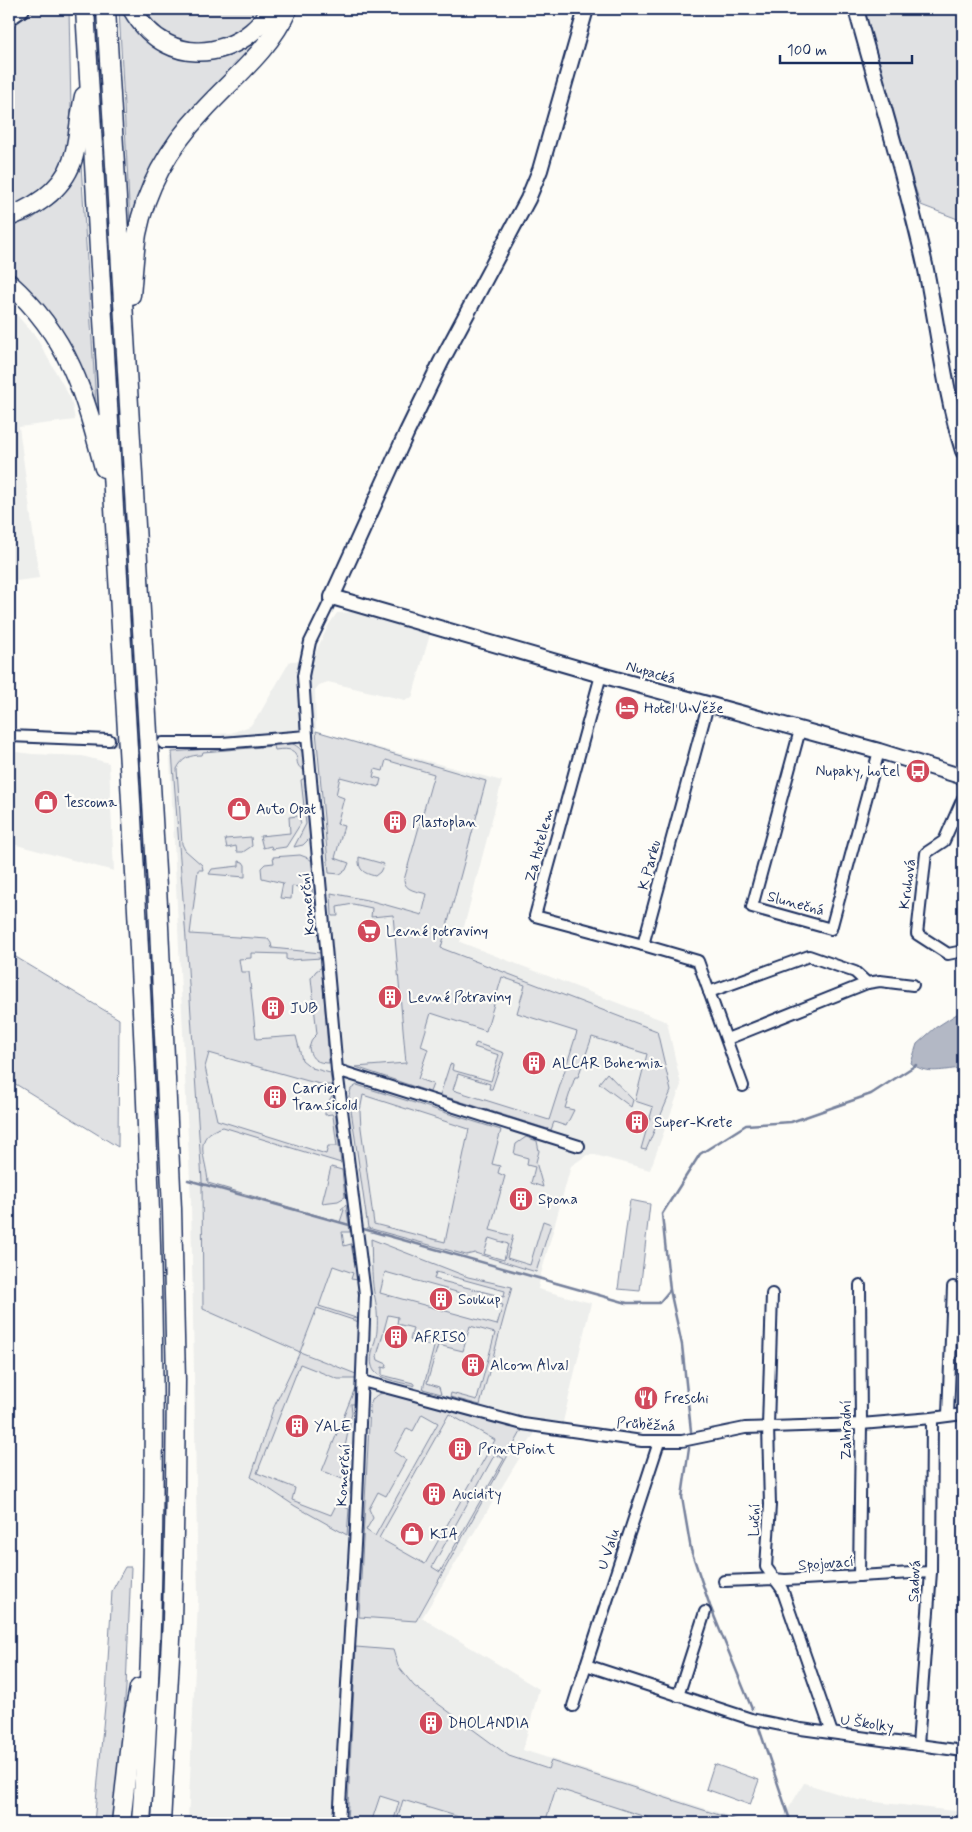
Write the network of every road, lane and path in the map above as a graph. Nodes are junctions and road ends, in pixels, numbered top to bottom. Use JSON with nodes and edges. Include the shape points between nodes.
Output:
{"nodes":[{"id":1,"x":22,"y":9,"type":"edge"},
{"id":2,"x":85,"y":9,"type":"edge"},
{"id":3,"x":106,"y":9,"type":"edge"},
{"id":4,"x":132,"y":9,"type":"edge"},
{"id":5,"x":270,"y":9,"type":"edge"},
{"id":6,"x":288,"y":9,"type":"edge"},
{"id":7,"x":586,"y":9,"type":"edge"},
{"id":8,"x":856,"y":9,"type":"edge"},
{"id":9,"x":9,"y":18,"type":"edge"},
{"id":10,"x":89,"y":69,"type":"junction"},
{"id":11,"x":9,"y":217,"type":"edge"},
{"id":12,"x":9,"y":283,"type":"edge"},
{"id":13,"x":126,"y":356,"type":"junction"},
{"id":14,"x":963,"y":451,"type":"edge"},
{"id":15,"x":113,"y":501,"type":"junction"},
{"id":16,"x":332,"y":596,"type":"junction"},
{"id":17,"x":600,"y":675,"type":"junction"},
{"id":18,"x":708,"y":705,"type":"junction"},
{"id":19,"x":800,"y":730,"type":"junction"},
{"id":20,"x":9,"y":736,"type":"edge"},
{"id":21,"x":307,"y":736,"type":"junction"},
{"id":22,"x":109,"y":740,"type":"tunnel mouth"},
{"id":23,"x":163,"y":743,"type":"tunnel mouth"},
{"id":24,"x":879,"y":751,"type":"junction"},
{"id":25,"x":963,"y":777,"type":"edge"},
{"id":26,"x":963,"y":798,"type":"edge"},
{"id":27,"x":643,"y":946,"type":"junction"},
{"id":28,"x":963,"y":951,"type":"edge"},
{"id":29,"x":867,"y":984,"type":"junction"},
{"id":30,"x":913,"y":985,"type":"dead end"},
{"id":31,"x":709,"y":992,"type":"junction"},
{"id":32,"x":726,"y":1039,"type":"junction"},
{"id":33,"x":337,"y":1070,"type":"junction"},
{"id":34,"x":744,"y":1086,"type":"dead end"},
{"id":35,"x":579,"y":1146,"type":"dead end"},
{"id":36,"x":860,"y":1285,"type":"dead end"},
{"id":37,"x":954,"y":1286,"type":"dead end"},
{"id":38,"x":772,"y":1294,"type":"dead end"},
{"id":39,"x":362,"y":1381,"type":"junction"},
{"id":40,"x":963,"y":1414,"type":"edge"},
{"id":41,"x":948,"y":1416,"type":"junction"},
{"id":42,"x":932,"y":1418,"type":"junction"},
{"id":43,"x":861,"y":1424,"type":"junction"},
{"id":44,"x":768,"y":1426,"type":"junction"},
{"id":45,"x":659,"y":1442,"type":"junction"},
{"id":46,"x":931,"y":1572,"type":"junction"},
{"id":47,"x":858,"y":1576,"type":"junction"},
{"id":48,"x":774,"y":1579,"type":"junction"},
{"id":49,"x":724,"y":1581,"type":"dead end"},
{"id":50,"x":705,"y":1612,"type":"dead end"},
{"id":51,"x":151,"y":1628,"type":"junction"},
{"id":52,"x":586,"y":1665,"type":"junction"},
{"id":53,"x":678,"y":1696,"type":"junction"},
{"id":54,"x":572,"y":1706,"type":"dead end"},
{"id":55,"x":832,"y":1733,"type":"junction"},
{"id":56,"x":918,"y":1745,"type":"junction"},
{"id":57,"x":963,"y":1751,"type":"edge"},
{"id":58,"x":121,"y":1823,"type":"edge"},
{"id":59,"x":141,"y":1823,"type":"edge"},
{"id":60,"x":161,"y":1823,"type":"edge"},
{"id":61,"x":339,"y":1823,"type":"edge"}],
"edges":[{"from":1,"to":9,"type":"street"},
{"from":2,"to":10,"type":"highway"},
{"from":3,"to":13,"type":"highway"},
{"from":4,"to":5,"type":"highway","via":[[142,25],[157,38],[175,48],[198,51],[215,50],[236,42],[261,24]]},
{"from":6,"to":13,"type":"highway","via":[[264,48],[186,130],[151,188],[137,236]]},
{"from":7,"to":16,"type":"street","via":[[540,170],[528,199],[441,362]]},
{"from":8,"to":14,"type":"street","via":[[925,267],[942,365]]},
{"from":10,"to":11,"type":"highway","via":[[75,151],[68,172],[40,203]]},
{"from":10,"to":15,"type":"highway"},
{"from":12,"to":15,"type":"highway","via":[[48,324],[67,357],[88,406]]},
{"from":13,"to":60,"type":"highway","via":[[162,982],[173,1244],[175,1486],[172,1622]]},
{"from":15,"to":51,"type":"highway","via":[[142,986],[151,1201],[154,1387]]},
{"from":16,"to":17,"type":"street","name":"Nupacká"},
{"from":16,"to":21,"type":"street","name":"Komerční","via":[[310,642],[303,677]]},
{"from":17,"to":18,"type":"street","name":"Nupacká"},
{"from":17,"to":27,"type":"street","name":"Za Hotelem","via":[[535,916]]},
{"from":18,"to":19,"type":"street","name":"Nupacká"},
{"from":18,"to":27,"type":"street","name":"K Parku"},
{"from":19,"to":24,"type":"street","name":"Nupacká"},
{"from":19,"to":24,"type":"street","name":"Slunečná","via":[[752,907],[831,929]]},
{"from":20,"to":22,"type":"street"},
{"from":21,"to":23,"type":"street"},
{"from":21,"to":33,"type":"street","name":"Komerční"},
{"from":24,"to":25,"type":"street","name":"Nupacká"},
{"from":26,"to":28,"type":"street","name":"Kruhová","via":[[944,841],[926,853],[916,934],[948,954]]},
{"from":27,"to":31,"type":"street","via":[[698,961]]},
{"from":29,"to":30,"type":"street","via":[[880,981]]},
{"from":29,"to":31,"type":"street","via":[[855,972],[809,956]]},
{"from":29,"to":32,"type":"street"},
{"from":31,"to":32,"type":"street"},
{"from":32,"to":34,"type":"street"},
{"from":33,"to":35,"type":"street"},
{"from":33,"to":39,"type":"street","name":"Komerční","via":[[363,1275]]},
{"from":36,"to":43,"type":"street","name":"Zahradní"},
{"from":37,"to":41,"type":"street"},
{"from":38,"to":44,"type":"street","name":"Luční"},
{"from":39,"to":45,"type":"street","name":"Průběžná","via":[[543,1428]]},
{"from":39,"to":61,"type":"street","name":"Komerční"},
{"from":40,"to":41,"type":"street","name":"Průběžná"},
{"from":41,"to":42,"type":"street","name":"Průběžná"},
{"from":42,"to":43,"type":"street","name":"Průběžná"},
{"from":42,"to":46,"type":"street","name":"Sadová"},
{"from":43,"to":44,"type":"street","name":"Průběžná"},
{"from":43,"to":47,"type":"street","name":"Zahradní"},
{"from":44,"to":45,"type":"street","name":"Průběžná"},
{"from":44,"to":48,"type":"street","name":"Luční","via":[[770,1505],[766,1567]]},
{"from":45,"to":52,"type":"street","name":"U Valu"},
{"from":46,"to":47,"type":"street","name":"Spojovací"},
{"from":46,"to":56,"type":"street","name":"Sadová"},
{"from":47,"to":48,"type":"street","name":"Spojovací"},
{"from":48,"to":49,"type":"street","name":"Spojovací"},
{"from":48,"to":55,"type":"street","name":"Luční","via":[[782,1589]]},
{"from":50,"to":53,"type":"street"},
{"from":51,"to":58,"type":"highway","via":[[132,1724]]},
{"from":51,"to":59,"type":"highway"},
{"from":52,"to":53,"type":"street"},
{"from":52,"to":54,"type":"street","name":"U Valu"},
{"from":53,"to":55,"type":"street","name":"U Školky","via":[[767,1723]]},
{"from":55,"to":56,"type":"street","name":"U Školky"},
{"from":56,"to":57,"type":"street","name":"U Školky"}]}
